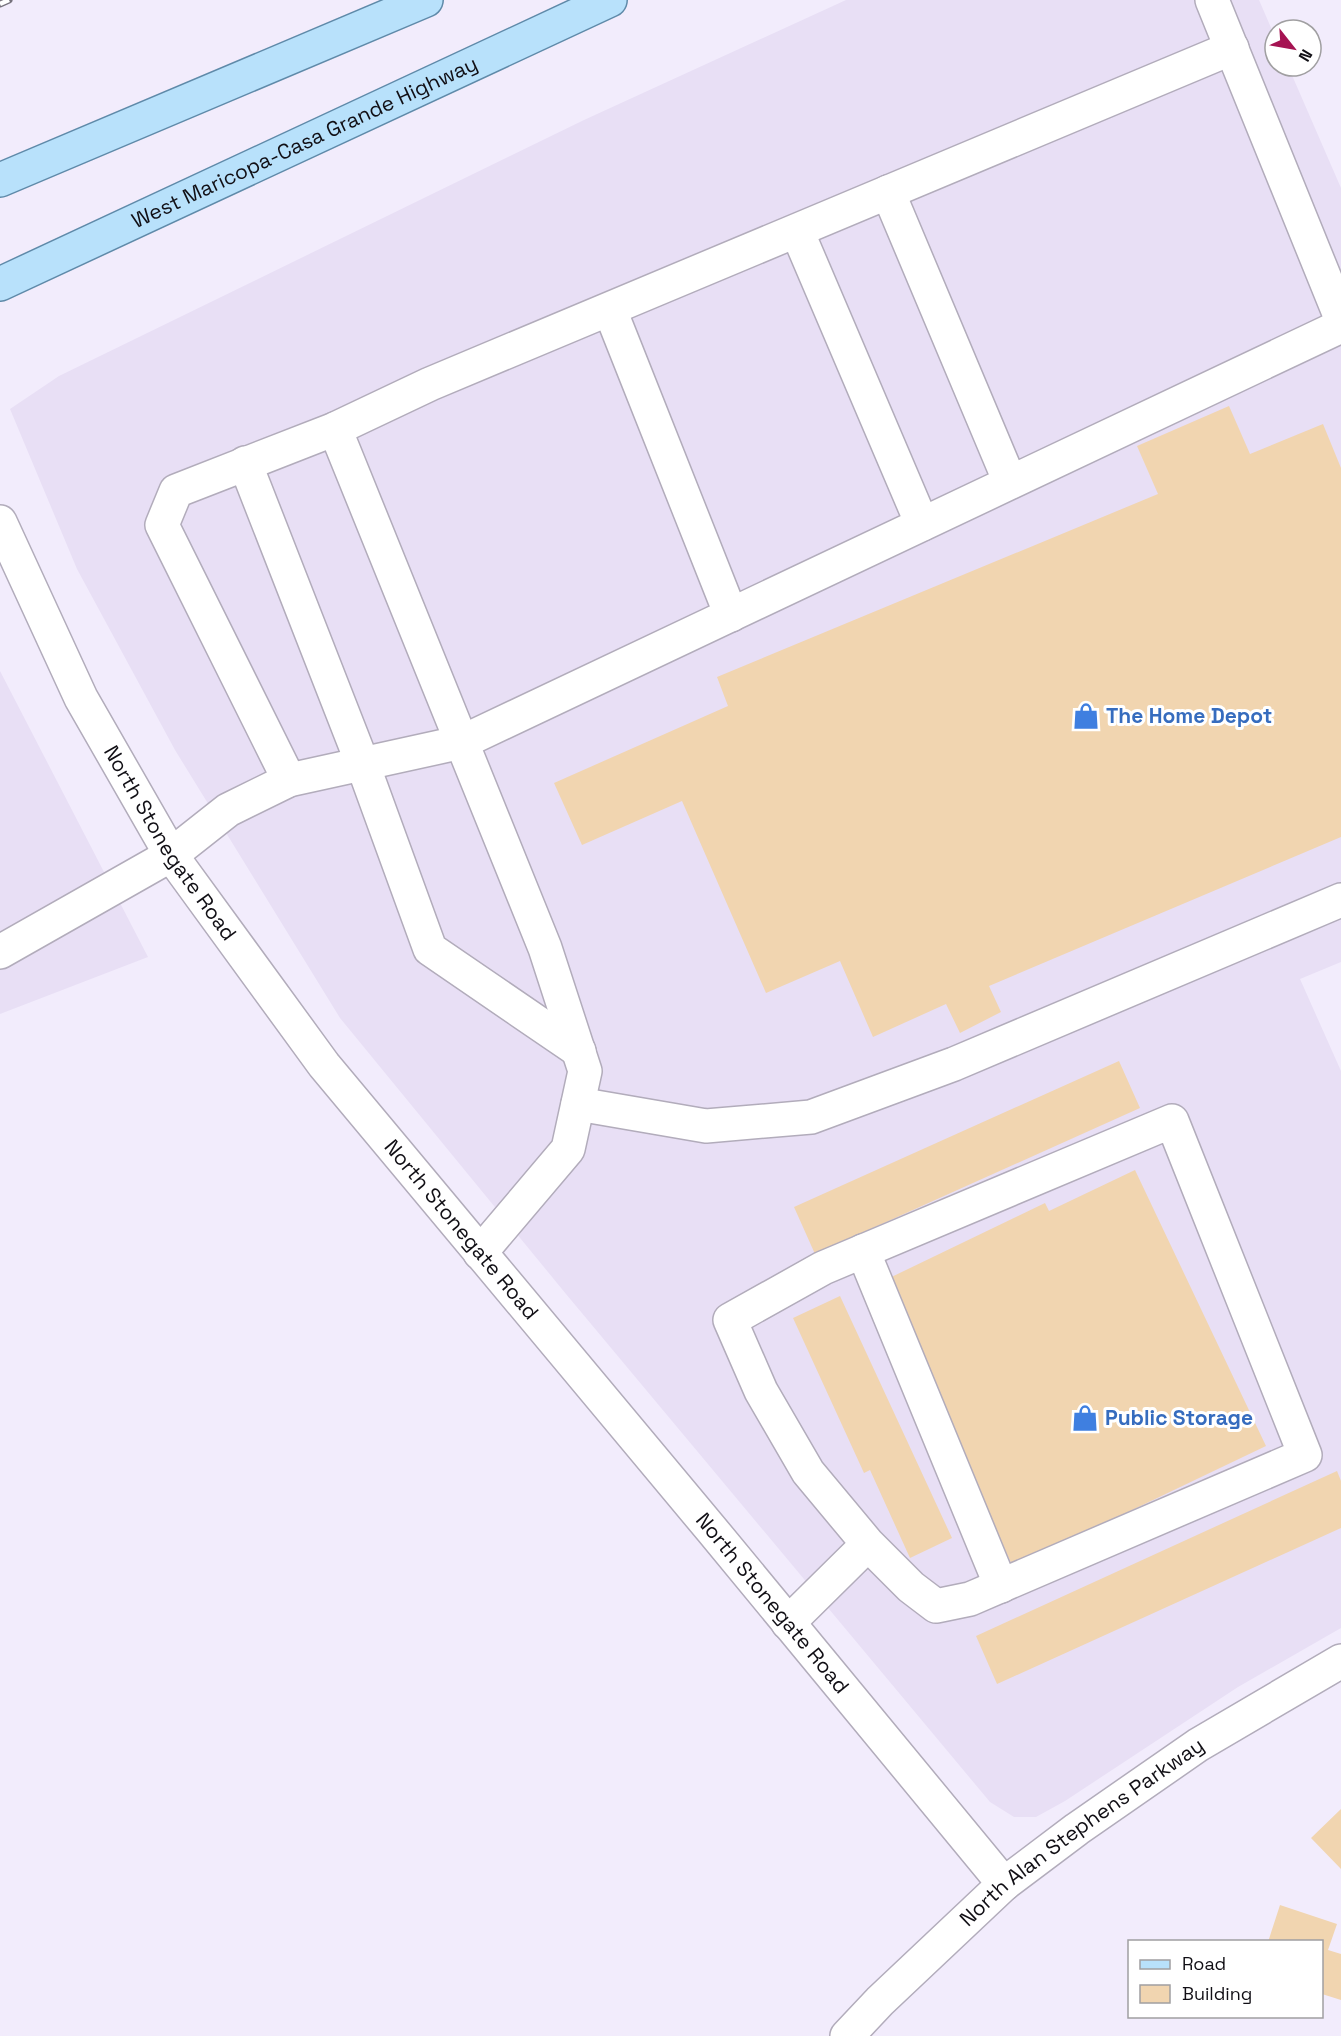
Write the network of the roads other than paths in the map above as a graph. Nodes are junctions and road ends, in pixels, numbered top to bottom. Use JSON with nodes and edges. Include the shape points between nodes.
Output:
{"nodes":[{"id":1,"x":426,"y":0,"type":"edge"},
{"id":2,"x":610,"y":0,"type":"edge"},
{"id":3,"x":1212,"y":0,"type":"edge"},
{"id":4,"x":1232,"y":48,"type":"junction"},
{"id":5,"x":0,"y":180,"type":"edge"},
{"id":6,"x":888,"y":192,"type":"junction"},
{"id":7,"x":797,"y":231,"type":"junction"},
{"id":8,"x":0,"y":284,"type":"edge"},
{"id":9,"x":610,"y":310,"type":"junction"},
{"id":10,"x":1341,"y":318,"type":"edge"},
{"id":11,"x":1341,"y":326,"type":"edge"},
{"id":12,"x":335,"y":429,"type":"junction"},
{"id":13,"x":245,"y":463,"type":"junction"},
{"id":14,"x":1011,"y":482,"type":"junction"},
{"id":15,"x":0,"y":522,"type":"edge"},
{"id":16,"x":922,"y":524,"type":"junction"},
{"id":17,"x":731,"y":615,"type":"junction"},
{"id":18,"x":462,"y":742,"type":"junction"},
{"id":19,"x":363,"y":765,"type":"junction"},
{"id":20,"x":289,"y":780,"type":"junction"},
{"id":21,"x":171,"y":855,"type":"junction"},
{"id":22,"x":1341,"y":900,"type":"edge"},
{"id":23,"x":0,"y":952,"type":"edge"},
{"id":24,"x":579,"y":1051,"type":"junction"},
{"id":25,"x":578,"y":1104,"type":"junction"},
{"id":26,"x":863,"y":1251,"type":"junction"},
{"id":27,"x":480,"y":1253,"type":"junction"},
{"id":28,"x":868,"y":1544,"type":"junction"},
{"id":29,"x":1000,"y":1586,"type":"junction"},
{"id":30,"x":788,"y":1623,"type":"junction"},
{"id":31,"x":1341,"y":1661,"type":"edge"},
{"id":32,"x":1004,"y":1884,"type":"junction"},
{"id":33,"x":848,"y":2036,"type":"edge"}],
"edges":[{"from":1,"to":5,"type":"main road"},
{"from":2,"to":8,"type":"main road","name":"West Maricopa-Casa Grande Highway"},
{"from":3,"to":4,"type":"street"},
{"from":4,"to":6,"type":"street"},
{"from":4,"to":10,"type":"street"},
{"from":6,"to":7,"type":"street"},
{"from":6,"to":14,"type":"street"},
{"from":7,"to":9,"type":"street"},
{"from":7,"to":16,"type":"street"},
{"from":9,"to":12,"type":"street","via":[[430,384]]},
{"from":9,"to":17,"type":"street"},
{"from":11,"to":14,"type":"street"},
{"from":12,"to":13,"type":"street"},
{"from":12,"to":18,"type":"street"},
{"from":13,"to":19,"type":"street"},
{"from":13,"to":20,"type":"street","via":[[176,491],[162,525]]},
{"from":14,"to":16,"type":"street"},
{"from":15,"to":21,"type":"street","name":"North Stonegate Road","via":[[81,698]]},
{"from":16,"to":17,"type":"street"},
{"from":17,"to":18,"type":"street"},
{"from":18,"to":19,"type":"street"},
{"from":18,"to":24,"type":"street","via":[[545,948]]},
{"from":19,"to":20,"type":"street"},
{"from":19,"to":24,"type":"street","via":[[430,949]]},
{"from":20,"to":21,"type":"street","via":[[228,810]]},
{"from":21,"to":23,"type":"street"},
{"from":21,"to":27,"type":"street","name":"North Stonegate Road","via":[[324,1065]]},
{"from":22,"to":25,"type":"street","via":[[954,1064],[811,1117],[706,1126]]},
{"from":24,"to":25,"type":"street","via":[[585,1071]]},
{"from":25,"to":27,"type":"street","via":[[568,1149]]},
{"from":26,"to":28,"type":"street","via":[[823,1268],[730,1320],[761,1391],[808,1472]]},
{"from":26,"to":29,"type":"street"},
{"from":26,"to":29,"type":"street","via":[[1172,1121],[1305,1455]]},
{"from":27,"to":30,"type":"street","name":"North Stonegate Road"},
{"from":28,"to":29,"type":"street","via":[[936,1606],[970,1599]]},
{"from":28,"to":30,"type":"street"},
{"from":30,"to":32,"type":"street","name":"North Stonegate Road"},
{"from":31,"to":32,"type":"street","name":"North Alan Stephens Parkway","via":[[1198,1745]]},
{"from":32,"to":33,"type":"street","name":"North Alan Stephens Parkway"}]}
